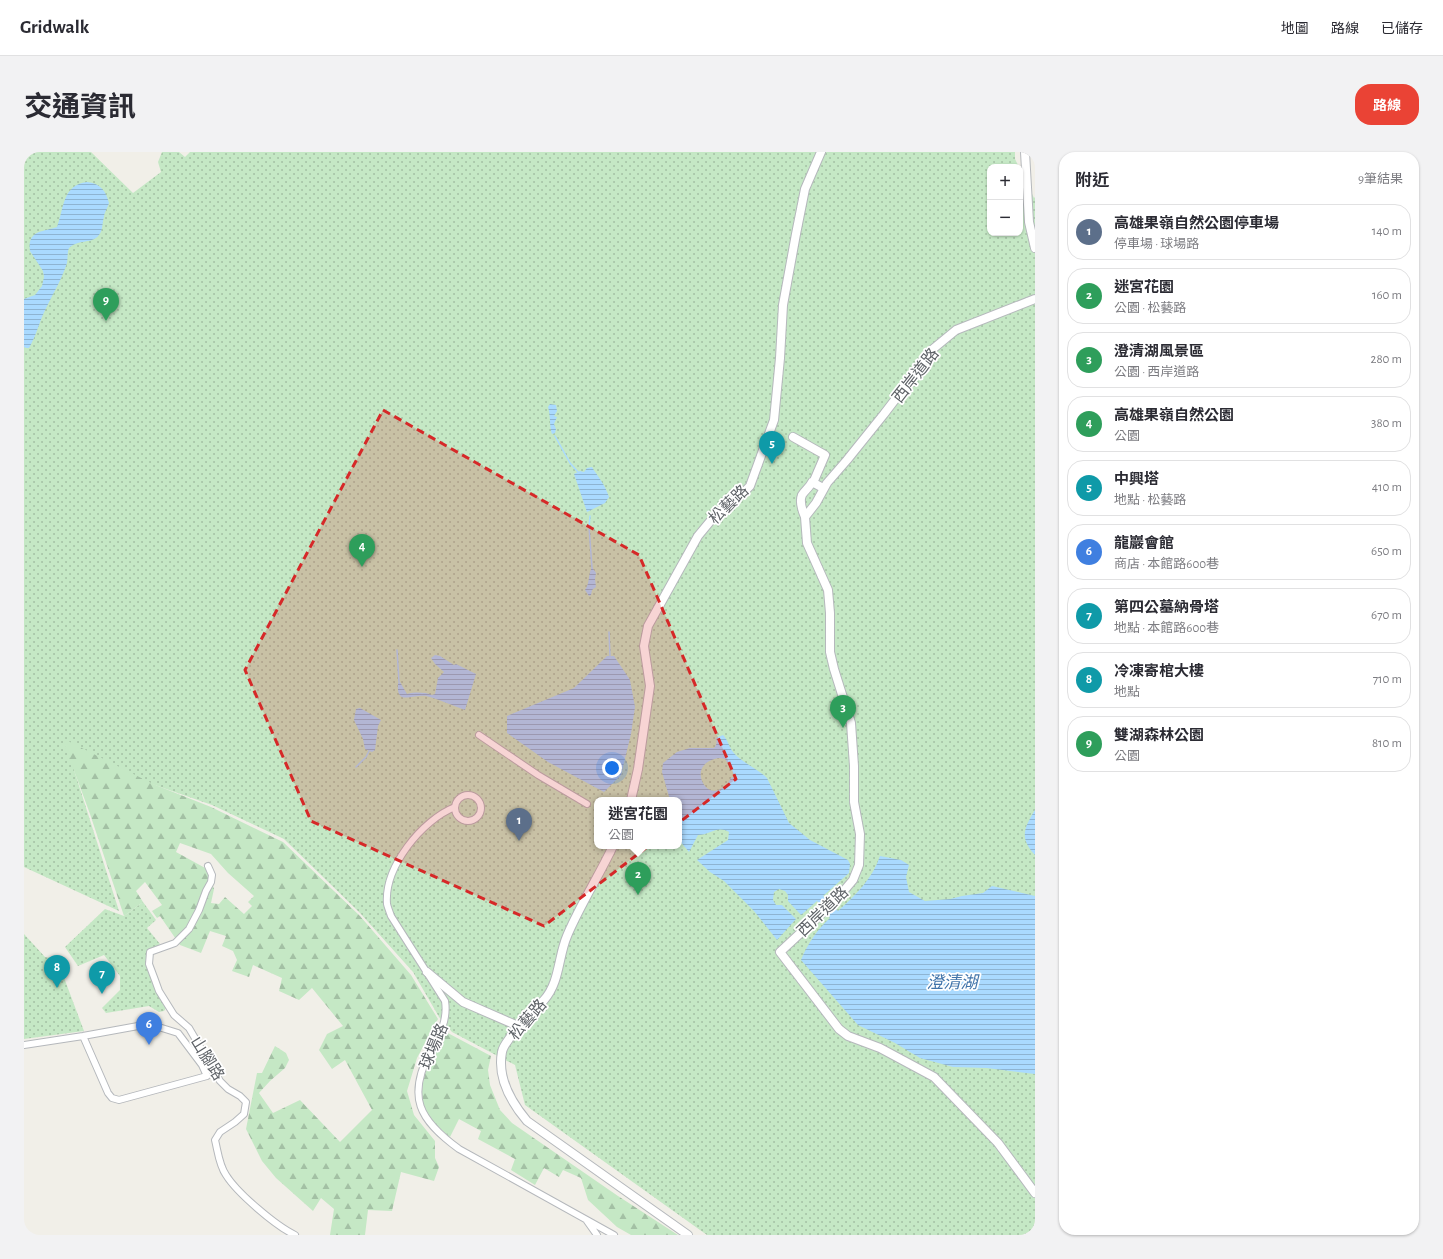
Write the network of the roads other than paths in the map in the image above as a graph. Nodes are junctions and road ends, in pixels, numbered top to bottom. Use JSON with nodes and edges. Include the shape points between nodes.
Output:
{"nodes":[{"id":1,"x":821,"y":152,"type":"edge"},
{"id":2,"x":1025,"y":152,"type":"edge"},
{"id":3,"x":1035,"y":248,"type":"edge"},
{"id":4,"x":1035,"y":299,"type":"edge"},
{"id":5,"x":793,"y":437,"type":"dead end"},
{"id":6,"x":813,"y":482,"type":"junction"},
{"id":7,"x":824,"y":488,"type":"junction"},
{"id":8,"x":805,"y":517,"type":"junction"},
{"id":9,"x":479,"y":735,"type":"dead end"},
{"id":10,"x":632,"y":797,"type":"edge"},
{"id":11,"x":587,"y":804,"type":"dead end"},
{"id":12,"x":455,"y":807,"type":"junction"},
{"id":13,"x":611,"y":849,"type":"edge"},
{"id":14,"x":208,"y":866,"type":"dead end"},
{"id":15,"x":427,"y":972,"type":"junction"},
{"id":16,"x":536,"y":1008,"type":"junction"},
{"id":17,"x":518,"y":1026,"type":"junction"},
{"id":18,"x":84,"y":1036,"type":"junction"},
{"id":19,"x":508,"y":1040,"type":"junction"},
{"id":20,"x":24,"y":1045,"type":"edge"},
{"id":21,"x":1035,"y":1192,"type":"edge"},
{"id":22,"x":586,"y":1220,"type":"junction"},
{"id":23,"x":291,"y":1234,"type":"edge"},
{"id":24,"x":597,"y":1235,"type":"edge"},
{"id":25,"x":614,"y":1235,"type":"edge"},
{"id":26,"x":688,"y":1235,"type":"edge"}],
"edges":[{"from":1,"to":10,"type":"street","name":"松藝路","via":[[805,189],[783,305],[774,420],[750,486],[717,512],[698,536],[648,626],[644,646],[650,686]]},
{"from":2,"to":3,"type":"street","via":[[1028,214]]},
{"from":4,"to":7,"type":"street","name":"西岸道路","via":[[956,330],[928,353],[884,414]]},
{"from":5,"to":6,"type":"street","name":"西岸道路","via":[[825,455]]},
{"from":6,"to":7,"type":"street"},
{"from":6,"to":8,"type":"street","name":"西岸道路","via":[[802,498],[801,507]]},
{"from":7,"to":8,"type":"street","name":"西岸道路"},
{"from":8,"to":21,"type":"street","name":"西岸道路","via":[[807,544],[828,590],[830,652],[851,723],[854,802],[860,834],[860,865],[853,880],[836,900],[780,952],[838,1029],[934,1077],[998,1143]]},
{"from":9,"to":11,"type":"street"},
{"from":12,"to":12,"type":"street","name":"球場路","via":[[457,815],[469,821],[477,817],[481,809],[477,798],[469,794],[461,796]]},
{"from":12,"to":15,"type":"street","name":"球場路","via":[[431,821],[412,841],[389,882],[388,906],[391,916]]},
{"from":13,"to":16,"type":"street","name":"松藝路","via":[[567,937],[552,987]]},
{"from":14,"to":23,"type":"street","name":"山腳路","via":[[212,882],[189,929],[176,943],[150,952],[150,964],[159,991],[174,1015],[189,1028],[220,1081],[246,1102],[244,1114],[220,1132],[215,1140],[220,1164],[226,1176],[270,1218]]},
{"from":15,"to":17,"type":"street","via":[[463,1002]]},
{"from":15,"to":22,"type":"street","name":"球場路","via":[[445,1001],[446,1010],[443,1027],[420,1077],[418,1096],[424,1116],[442,1137],[459,1149]]},
{"from":16,"to":17,"type":"street","name":"松藝路"},
{"from":16,"to":19,"type":"street"},
{"from":17,"to":19,"type":"street","name":"松藝路"},
{"from":18,"to":18,"type":"street","via":[[149,1024],[178,1033],[208,1076],[119,1100],[112,1098]]},
{"from":18,"to":20,"type":"street"},
{"from":19,"to":26,"type":"street","name":"松藝路","via":[[504,1046],[501,1066],[504,1082],[516,1107],[527,1121]]},
{"from":22,"to":24,"type":"street","name":"球場路"},
{"from":22,"to":25,"type":"street"}]}
